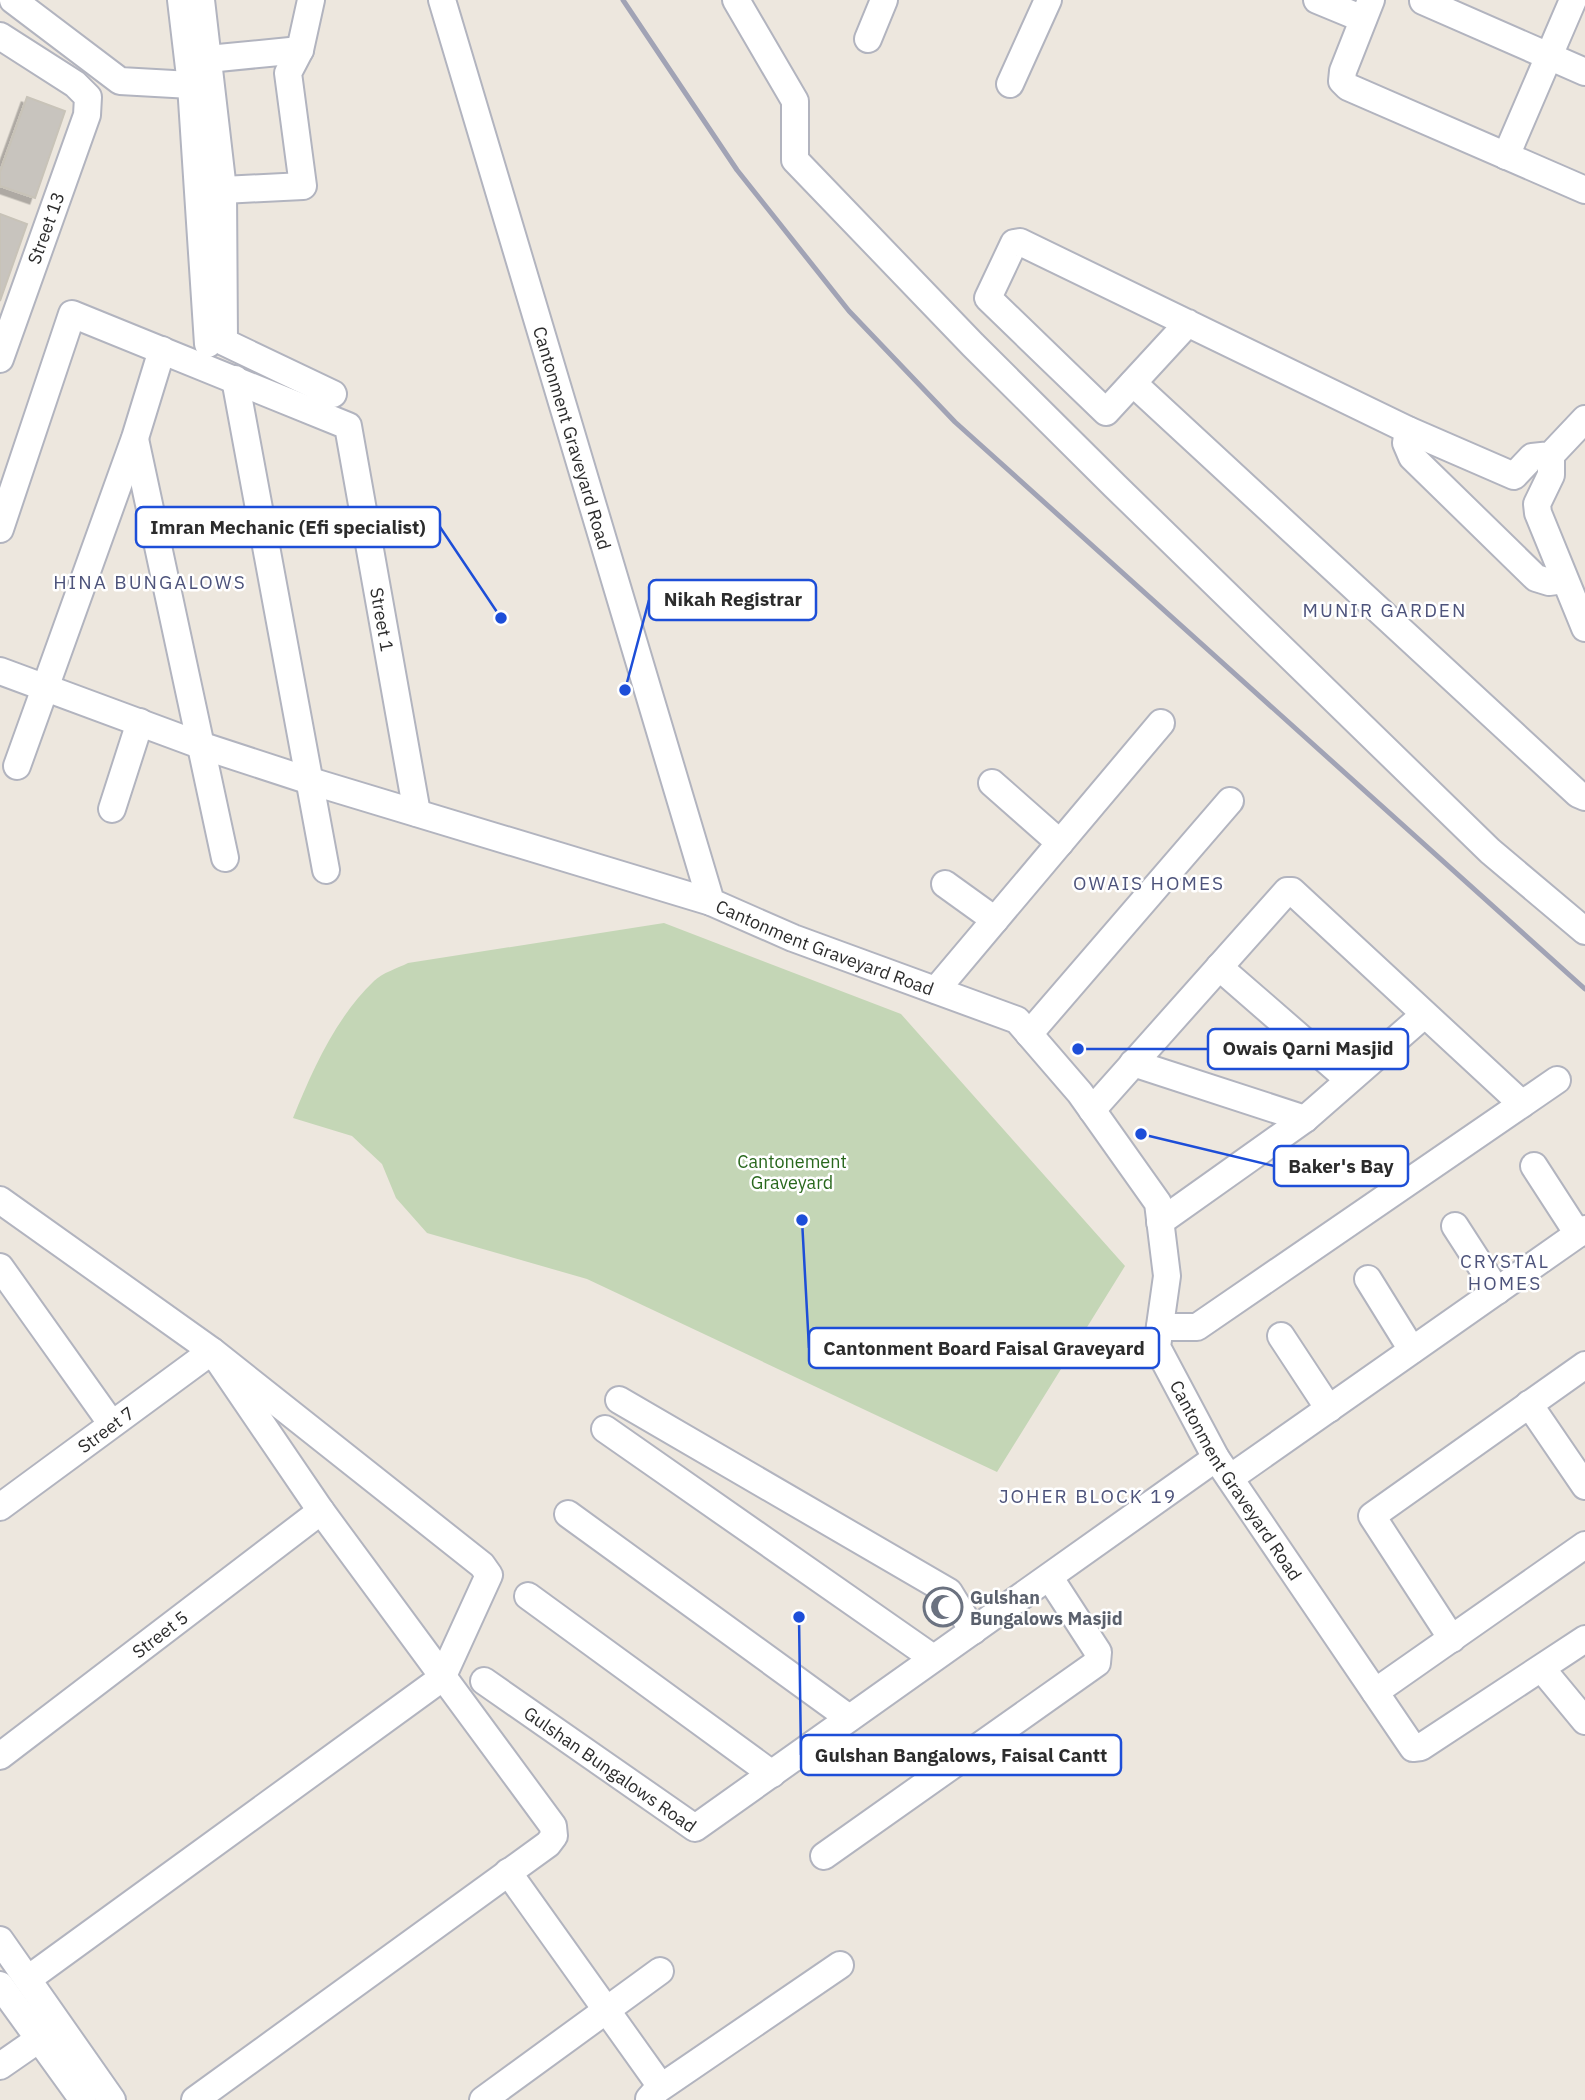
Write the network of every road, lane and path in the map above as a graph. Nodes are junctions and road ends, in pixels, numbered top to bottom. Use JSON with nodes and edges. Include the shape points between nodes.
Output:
{"nodes":[{"id":1,"x":13,"y":0,"type":"edge"},
{"id":2,"x":181,"y":0,"type":"edge"},
{"id":3,"x":201,"y":0,"type":"edge"},
{"id":4,"x":311,"y":0,"type":"edge"},
{"id":5,"x":442,"y":0,"type":"edge"},
{"id":6,"x":736,"y":0,"type":"edge"},
{"id":7,"x":884,"y":0,"type":"edge"},
{"id":8,"x":1048,"y":0,"type":"edge"},
{"id":9,"x":1317,"y":0,"type":"edge"},
{"id":10,"x":1573,"y":0,"type":"edge"},
{"id":11,"x":1423,"y":1,"type":"edge"},
{"id":12,"x":1367,"y":9,"type":"edge"},
{"id":13,"x":1,"y":39,"type":"edge"},
{"id":14,"x":867,"y":39,"type":"dead end"},
{"id":15,"x":300,"y":50,"type":"junction"},
{"id":16,"x":1549,"y":56,"type":"junction"},
{"id":17,"x":208,"y":59,"type":"junction"},
{"id":18,"x":1585,"y":72,"type":"edge"},
{"id":19,"x":1010,"y":84,"type":"dead end"},
{"id":20,"x":191,"y":85,"type":"junction"},
{"id":21,"x":1506,"y":156,"type":"junction"},
{"id":22,"x":223,"y":190,"type":"junction"},
{"id":23,"x":1585,"y":190,"type":"edge"},
{"id":24,"x":1188,"y":323,"type":"junction"},
{"id":25,"x":208,"y":344,"type":"dead end"},
{"id":26,"x":162,"y":350,"type":"junction"},
{"id":27,"x":0,"y":359,"type":"edge"},
{"id":28,"x":235,"y":379,"type":"junction"},
{"id":29,"x":1133,"y":383,"type":"junction"},
{"id":30,"x":333,"y":394,"type":"dead end"},
{"id":31,"x":1408,"y":430,"type":"junction"},
{"id":32,"x":135,"y":438,"type":"junction"},
{"id":33,"x":1573,"y":441,"type":"edge"},
{"id":34,"x":0,"y":529,"type":"edge"},
{"id":35,"x":1564,"y":580,"type":"junction"},
{"id":36,"x":1585,"y":628,"type":"edge"},
{"id":37,"x":0,"y":671,"type":"edge"},
{"id":38,"x":47,"y":688,"type":"junction"},
{"id":39,"x":140,"y":722,"type":"junction"},
{"id":40,"x":1161,"y":723,"type":"dead end"},
{"id":41,"x":200,"y":745,"type":"junction"},
{"id":42,"x":17,"y":766,"type":"dead end"},
{"id":43,"x":307,"y":780,"type":"junction"},
{"id":44,"x":992,"y":783,"type":"dead end"},
{"id":45,"x":1585,"y":797,"type":"edge"},
{"id":46,"x":1230,"y":801,"type":"dead end"},
{"id":47,"x":112,"y":809,"type":"dead end"},
{"id":48,"x":417,"y":813,"type":"junction"},
{"id":49,"x":1060,"y":843,"type":"junction"},
{"id":50,"x":225,"y":858,"type":"dead end"},
{"id":51,"x":326,"y":870,"type":"dead end"},
{"id":52,"x":945,"y":884,"type":"dead end"},
{"id":53,"x":711,"y":902,"type":"junction"},
{"id":54,"x":995,"y":920,"type":"junction"},
{"id":55,"x":1585,"y":931,"type":"edge"},
{"id":56,"x":1219,"y":967,"type":"junction"},
{"id":57,"x":936,"y":990,"type":"junction"},
{"id":58,"x":1424,"y":1015,"type":"junction"},
{"id":59,"x":1029,"y":1034,"type":"junction"},
{"id":60,"x":1133,"y":1063,"type":"junction"},
{"id":61,"x":1349,"y":1080,"type":"junction"},
{"id":62,"x":1557,"y":1080,"type":"dead end"},
{"id":63,"x":1522,"y":1104,"type":"junction"},
{"id":64,"x":1092,"y":1110,"type":"junction"},
{"id":65,"x":1305,"y":1119,"type":"junction"},
{"id":66,"x":1534,"y":1166,"type":"dead end"},
{"id":67,"x":0,"y":1200,"type":"edge"},
{"id":68,"x":1160,"y":1222,"type":"junction"},
{"id":69,"x":1455,"y":1226,"type":"dead end"},
{"id":70,"x":1582,"y":1232,"type":"edge"},
{"id":71,"x":0,"y":1267,"type":"edge"},
{"id":72,"x":1368,"y":1279,"type":"dead end"},
{"id":73,"x":1497,"y":1291,"type":"junction"},
{"id":74,"x":1160,"y":1327,"type":"junction"},
{"id":75,"x":1282,"y":1336,"type":"dead end"},
{"id":76,"x":1412,"y":1350,"type":"junction"},
{"id":77,"x":212,"y":1351,"type":"junction"},
{"id":78,"x":1581,"y":1375,"type":"edge"},
{"id":79,"x":619,"y":1400,"type":"dead end"},
{"id":80,"x":1530,"y":1404,"type":"junction"},
{"id":81,"x":1329,"y":1409,"type":"junction"},
{"id":82,"x":111,"y":1423,"type":"junction"},
{"id":83,"x":605,"y":1429,"type":"dead end"},
{"id":84,"x":1223,"y":1468,"type":"junction"},
{"id":85,"x":1585,"y":1486,"type":"edge"},
{"id":86,"x":0,"y":1507,"type":"edge"},
{"id":87,"x":321,"y":1511,"type":"junction"},
{"id":88,"x":568,"y":1514,"type":"dead end"},
{"id":89,"x":1585,"y":1545,"type":"edge"},
{"id":90,"x":1049,"y":1578,"type":"junction"},
{"id":91,"x":528,"y":1596,"type":"dead end"},
{"id":92,"x":973,"y":1631,"type":"junction"},
{"id":93,"x":1452,"y":1639,"type":"junction"},
{"id":94,"x":1585,"y":1639,"type":"edge"},
{"id":95,"x":933,"y":1658,"type":"junction"},
{"id":96,"x":1542,"y":1669,"type":"junction"},
{"id":97,"x":442,"y":1678,"type":"junction"},
{"id":98,"x":484,"y":1681,"type":"dead end"},
{"id":99,"x":1375,"y":1692,"type":"junction"},
{"id":100,"x":849,"y":1718,"type":"junction"},
{"id":101,"x":1585,"y":1721,"type":"edge"},
{"id":102,"x":0,"y":1756,"type":"edge"},
{"id":103,"x":772,"y":1774,"type":"junction"},
{"id":104,"x":824,"y":1856,"type":"dead end"},
{"id":105,"x":508,"y":1872,"type":"junction"},
{"id":106,"x":0,"y":1940,"type":"edge"},
{"id":107,"x":840,"y":1965,"type":"dead end"},
{"id":108,"x":660,"y":1971,"type":"dead end"},
{"id":109,"x":28,"y":1979,"type":"junction"},
{"id":110,"x":0,"y":1985,"type":"edge"},
{"id":111,"x":606,"y":2011,"type":"junction"},
{"id":112,"x":39,"y":2039,"type":"junction"},
{"id":113,"x":0,"y":2066,"type":"edge"},
{"id":114,"x":652,"y":2095,"type":"edge"},
{"id":115,"x":83,"y":2100,"type":"edge"},
{"id":116,"x":112,"y":2100,"type":"edge"},
{"id":117,"x":195,"y":2100,"type":"edge"},
{"id":118,"x":483,"y":2100,"type":"edge"}],
"edges":[{"from":1,"to":20,"type":"street","via":[[120,81]]},
{"from":2,"to":20,"type":"street"},
{"from":3,"to":17,"type":"street"},
{"from":4,"to":15,"type":"street"},
{"from":5,"to":53,"type":"street","name":"Cantonment Graveyard Road"},
{"from":6,"to":55,"type":"street","via":[[795,101],[795,160],[972,345],[1490,851]]},
{"from":7,"to":14,"type":"street"},
{"from":8,"to":19,"type":"street"},
{"from":9,"to":12,"type":"street"},
{"from":10,"to":16,"type":"street"},
{"from":11,"to":16,"type":"street"},
{"from":12,"to":21,"type":"street","via":[[1343,71],[1342,81],[1348,88]]},
{"from":13,"to":27,"type":"street","name":"Street 13","via":[[75,84],[88,97],[87,114]]},
{"from":15,"to":17,"type":"street"},
{"from":15,"to":22,"type":"street","via":[[288,73],[303,186]]},
{"from":16,"to":18,"type":"street"},
{"from":16,"to":21,"type":"street"},
{"from":17,"to":22,"type":"street"},
{"from":20,"to":25,"type":"street"},
{"from":21,"to":23,"type":"street"},
{"from":22,"to":30,"type":"street","via":[[224,342]]},
{"from":24,"to":29,"type":"street"},
{"from":24,"to":29,"type":"street","via":[[1014,243],[989,292],[990,301],[1100,409],[1106,412]]},
{"from":24,"to":31,"type":"street"},
{"from":26,"to":28,"type":"street"},
{"from":26,"to":32,"type":"street"},
{"from":26,"to":34,"type":"street","via":[[72,314]]},
{"from":28,"to":43,"type":"street"},
{"from":28,"to":48,"type":"street","name":"Street 1","via":[[348,426]]},
{"from":29,"to":45,"type":"street"},
{"from":31,"to":33,"type":"street","via":[[1514,476],[1531,457]]},
{"from":31,"to":35,"type":"street","via":[[1406,443],[1412,457],[1536,578]]},
{"from":32,"to":38,"type":"street"},
{"from":32,"to":41,"type":"street"},
{"from":33,"to":35,"type":"street","via":[[1538,504]]},
{"from":35,"to":36,"type":"street"},
{"from":37,"to":38,"type":"street"},
{"from":38,"to":39,"type":"street"},
{"from":38,"to":42,"type":"street"},
{"from":39,"to":41,"type":"street"},
{"from":39,"to":47,"type":"street"},
{"from":40,"to":49,"type":"street"},
{"from":41,"to":43,"type":"street"},
{"from":41,"to":50,"type":"street"},
{"from":43,"to":48,"type":"street"},
{"from":43,"to":51,"type":"street"},
{"from":44,"to":49,"type":"street"},
{"from":46,"to":59,"type":"street"},
{"from":48,"to":53,"type":"street"},
{"from":49,"to":54,"type":"street"},
{"from":52,"to":54,"type":"street"},
{"from":53,"to":57,"type":"street","name":"Cantonment Graveyard Road","via":[[793,938]]},
{"from":54,"to":57,"type":"street"},
{"from":56,"to":58,"type":"street","via":[[1282,894],[1292,891]]},
{"from":56,"to":60,"type":"street"},
{"from":56,"to":61,"type":"street"},
{"from":57,"to":59,"type":"street","name":"Cantonment Graveyard Road","via":[[1017,1020]]},
{"from":58,"to":61,"type":"street"},
{"from":58,"to":63,"type":"street"},
{"from":59,"to":64,"type":"street","name":"Cantonment Graveyard Road"},
{"from":60,"to":64,"type":"street"},
{"from":60,"to":65,"type":"street"},
{"from":61,"to":65,"type":"street"},
{"from":62,"to":63,"type":"street"},
{"from":63,"to":74,"type":"street","via":[[1197,1326]]},
{"from":64,"to":68,"type":"street","name":"Cantonment Graveyard Road","via":[[1158,1203]]},
{"from":65,"to":68,"type":"street"},
{"from":66,"to":70,"type":"street"},
{"from":67,"to":77,"type":"street"},
{"from":68,"to":74,"type":"street","name":"Cantonment Graveyard Road","via":[[1167,1276]]},
{"from":69,"to":73,"type":"street"},
{"from":70,"to":73,"type":"street","name":"Gulshan Bungalows Road"},
{"from":71,"to":82,"type":"street"},
{"from":72,"to":76,"type":"street"},
{"from":73,"to":76,"type":"street","name":"Gulshan Bungalows Road"},
{"from":74,"to":84,"type":"street","name":"Cantonment Graveyard Road","via":[[1157,1347]]},
{"from":75,"to":81,"type":"street"},
{"from":76,"to":81,"type":"street","name":"Gulshan Bungalows Road"},
{"from":77,"to":82,"type":"street","name":"Street 7"},
{"from":77,"to":87,"type":"street"},
{"from":77,"to":97,"type":"street","via":[[482,1565],[488,1583]]},
{"from":78,"to":80,"type":"street"},
{"from":79,"to":92,"type":"street","via":[[949,1592]]},
{"from":80,"to":85,"type":"street"},
{"from":80,"to":93,"type":"street","via":[[1372,1516]]},
{"from":81,"to":84,"type":"street","name":"Gulshan Bungalows Road"},
{"from":82,"to":86,"type":"street","name":"Street 7"},
{"from":83,"to":95,"type":"street"},
{"from":84,"to":90,"type":"street","name":"Gulshan Bungalows Road"},
{"from":84,"to":99,"type":"street","name":"Cantonment Graveyard Road"},
{"from":87,"to":97,"type":"street"},
{"from":87,"to":102,"type":"street","name":"Street 5"},
{"from":88,"to":100,"type":"street"},
{"from":89,"to":93,"type":"street"},
{"from":90,"to":92,"type":"street","name":"Gulshan Bungalows Road"},
{"from":90,"to":104,"type":"street","via":[[1098,1652],[1097,1663]]},
{"from":91,"to":103,"type":"street"},
{"from":92,"to":95,"type":"street","name":"Gulshan Bungalows Road"},
{"from":93,"to":99,"type":"street"},
{"from":94,"to":96,"type":"street"},
{"from":95,"to":100,"type":"street","name":"Gulshan Bungalows Road"},
{"from":96,"to":99,"type":"street","name":"Cantonment Graveyard Road","via":[[1421,1747],[1413,1748]]},
{"from":96,"to":101,"type":"street"},
{"from":97,"to":105,"type":"street","via":[[553,1826],[554,1836],[548,1844]]},
{"from":97,"to":109,"type":"street"},
{"from":98,"to":103,"type":"street","name":"Gulshan Bungalows Road","via":[[695,1828]]},
{"from":100,"to":103,"type":"street","name":"Gulshan Bungalows Road"},
{"from":105,"to":111,"type":"street"},
{"from":105,"to":117,"type":"street"},
{"from":106,"to":109,"type":"street"},
{"from":107,"to":114,"type":"street"},
{"from":108,"to":111,"type":"street"},
{"from":109,"to":116,"type":"street"},
{"from":110,"to":112,"type":"street"},
{"from":111,"to":114,"type":"street","via":[[657,2081]]},
{"from":111,"to":118,"type":"street"},
{"from":112,"to":113,"type":"street"},
{"from":112,"to":115,"type":"street"}]}
